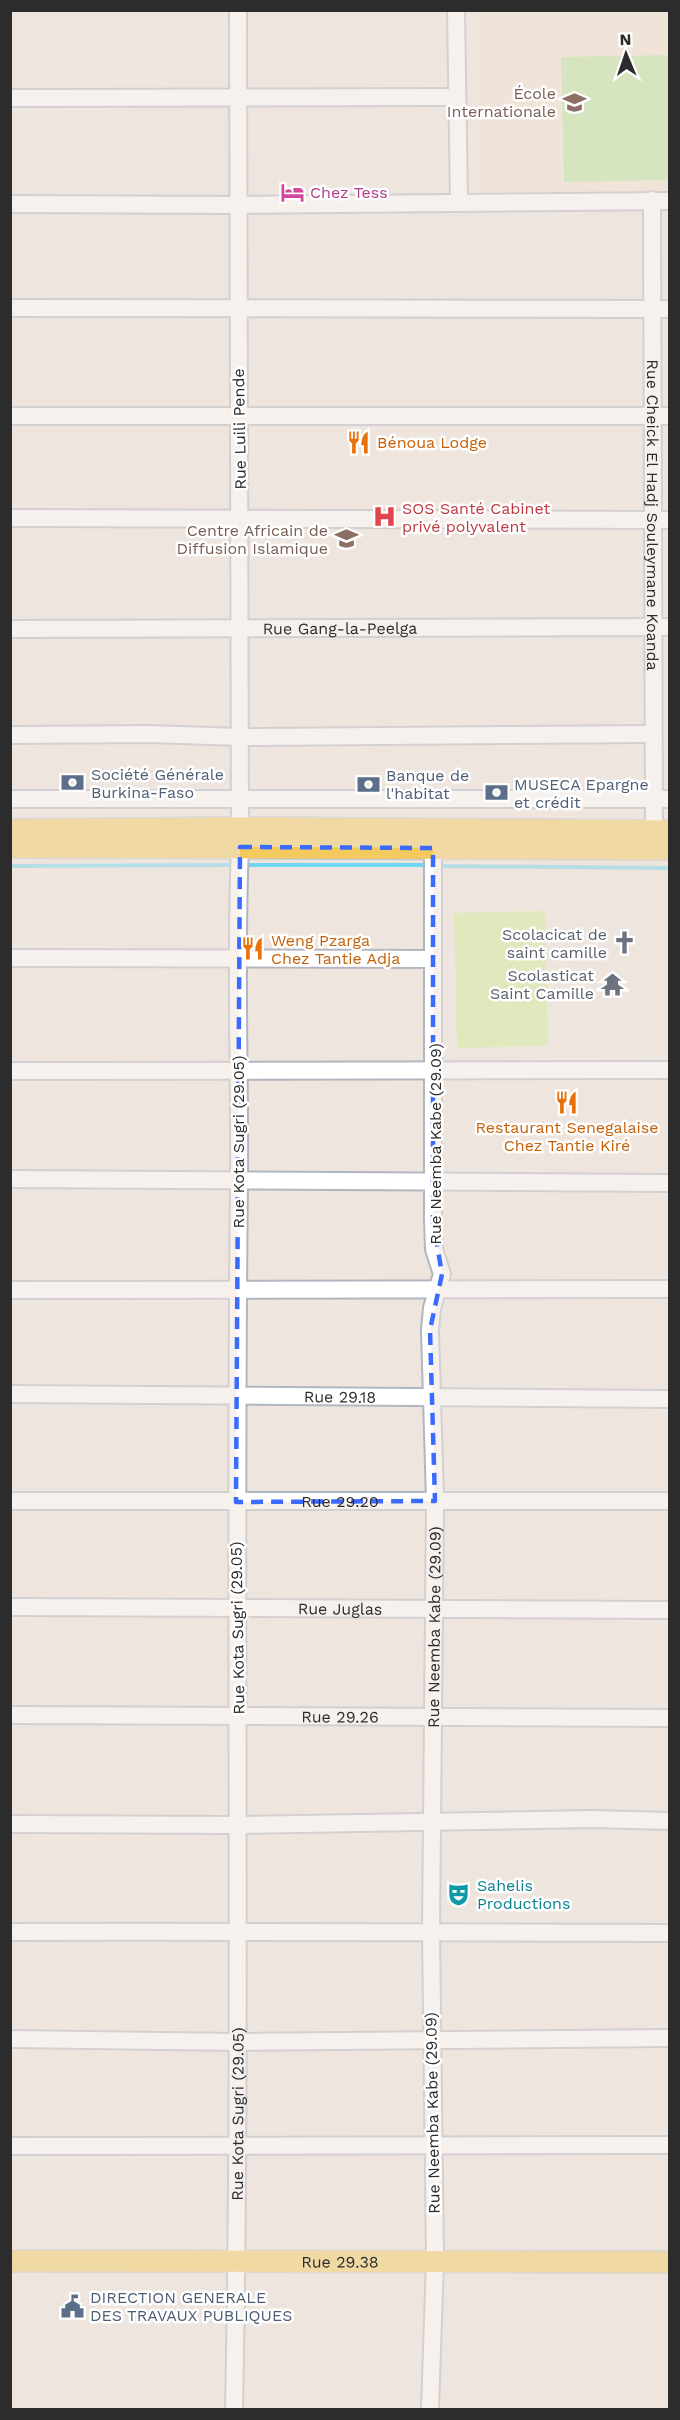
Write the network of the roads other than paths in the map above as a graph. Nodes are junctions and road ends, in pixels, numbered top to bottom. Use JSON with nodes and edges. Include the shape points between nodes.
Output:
{"nodes":[{"id":1,"x":238,"y":10,"type":"edge"},
{"id":2,"x":456,"y":10,"type":"edge"},
{"id":3,"x":457,"y":97,"type":"junction"},
{"id":4,"x":10,"y":98,"type":"edge"},
{"id":5,"x":238,"y":99,"type":"junction"},
{"id":6,"x":652,"y":200,"type":"junction"},
{"id":7,"x":669,"y":201,"type":"edge"},
{"id":8,"x":459,"y":202,"type":"junction"},
{"id":9,"x":10,"y":204,"type":"edge"},
{"id":10,"x":238,"y":205,"type":"junction"},
{"id":11,"x":10,"y":309,"type":"edge"},
{"id":12,"x":661,"y":309,"type":"edge"},
{"id":13,"x":239,"y":310,"type":"junction"},
{"id":14,"x":237,"y":415,"type":"junction"},
{"id":15,"x":10,"y":416,"type":"edge"},
{"id":16,"x":662,"y":416,"type":"edge"},
{"id":17,"x":240,"y":517,"type":"junction"},
{"id":18,"x":10,"y":518,"type":"edge"},
{"id":19,"x":662,"y":520,"type":"edge"},
{"id":20,"x":651,"y":627,"type":"junction"},
{"id":21,"x":669,"y":627,"type":"edge"},
{"id":22,"x":10,"y":629,"type":"edge"},
{"id":23,"x":240,"y":630,"type":"junction"},
{"id":24,"x":661,"y":717,"type":"edge"},
{"id":25,"x":653,"y":734,"type":"junction"},
{"id":26,"x":10,"y":735,"type":"edge"},
{"id":27,"x":239,"y":737,"type":"junction"},
{"id":28,"x":10,"y":799,"type":"edge"},
{"id":29,"x":662,"y":799,"type":"edge"},
{"id":30,"x":240,"y":801,"type":"junction"},
{"id":31,"x":10,"y":830,"type":"edge"},
{"id":32,"x":662,"y":831,"type":"edge"},
{"id":33,"x":240,"y":837,"type":"junction"},
{"id":34,"x":10,"y":847,"type":"edge"},
{"id":35,"x":433,"y":848,"type":"junction"},
{"id":36,"x":669,"y":849,"type":"edge"},
{"id":37,"x":10,"y":958,"type":"edge"},
{"id":38,"x":433,"y":959,"type":"junction"},
{"id":39,"x":236,"y":960,"type":"junction"},
{"id":40,"x":238,"y":1070,"type":"junction"},
{"id":41,"x":435,"y":1070,"type":"junction"},
{"id":42,"x":669,"y":1070,"type":"edge"},
{"id":43,"x":10,"y":1071,"type":"edge"},
{"id":44,"x":10,"y":1179,"type":"edge"},
{"id":45,"x":239,"y":1180,"type":"junction"},
{"id":46,"x":434,"y":1181,"type":"junction"},
{"id":47,"x":669,"y":1183,"type":"edge"},
{"id":48,"x":669,"y":1289,"type":"edge"},
{"id":49,"x":10,"y":1290,"type":"edge"},
{"id":50,"x":439,"y":1290,"type":"junction"},
{"id":51,"x":237,"y":1291,"type":"junction"},
{"id":52,"x":10,"y":1394,"type":"edge"},
{"id":53,"x":237,"y":1395,"type":"junction"},
{"id":54,"x":433,"y":1396,"type":"junction"},
{"id":55,"x":669,"y":1399,"type":"edge"},
{"id":56,"x":10,"y":1501,"type":"edge"},
{"id":57,"x":435,"y":1501,"type":"junction"},
{"id":58,"x":669,"y":1501,"type":"edge"},
{"id":59,"x":236,"y":1502,"type":"junction"},
{"id":60,"x":10,"y":1607,"type":"edge"},
{"id":61,"x":237,"y":1608,"type":"junction"},
{"id":62,"x":434,"y":1608,"type":"junction"},
{"id":63,"x":669,"y":1610,"type":"edge"},
{"id":64,"x":10,"y":1715,"type":"edge"},
{"id":65,"x":238,"y":1715,"type":"junction"},
{"id":66,"x":432,"y":1717,"type":"junction"},
{"id":67,"x":669,"y":1718,"type":"edge"},
{"id":68,"x":669,"y":1821,"type":"edge"},
{"id":69,"x":433,"y":1822,"type":"junction"},
{"id":70,"x":10,"y":1824,"type":"edge"},
{"id":71,"x":238,"y":1825,"type":"junction"},
{"id":72,"x":430,"y":1930,"type":"junction"},
{"id":73,"x":10,"y":1932,"type":"edge"},
{"id":74,"x":238,"y":1933,"type":"junction"},
{"id":75,"x":669,"y":1933,"type":"edge"},
{"id":76,"x":669,"y":2038,"type":"edge"},
{"id":77,"x":10,"y":2039,"type":"edge"},
{"id":78,"x":431,"y":2039,"type":"junction"},
{"id":79,"x":239,"y":2042,"type":"junction"},
{"id":80,"x":669,"y":2145,"type":"edge"},
{"id":81,"x":10,"y":2146,"type":"edge"},
{"id":82,"x":237,"y":2146,"type":"junction"},
{"id":83,"x":432,"y":2147,"type":"junction"},
{"id":84,"x":10,"y":2261,"type":"edge"},
{"id":85,"x":669,"y":2262,"type":"edge"},
{"id":86,"x":237,"y":2268,"type":"junction"},
{"id":87,"x":435,"y":2268,"type":"junction"},
{"id":88,"x":10,"y":2275,"type":"edge"},
{"id":89,"x":669,"y":2275,"type":"edge"},
{"id":90,"x":234,"y":2409,"type":"edge"},
{"id":91,"x":430,"y":2409,"type":"edge"}],
"edges":[{"from":1,"to":5,"type":"street","name":"Rue Luili Pende"},
{"from":2,"to":3,"type":"street"},
{"from":3,"to":5,"type":"street"},
{"from":3,"to":8,"type":"street"},
{"from":4,"to":5,"type":"street"},
{"from":5,"to":10,"type":"street","name":"Rue Luili Pende"},
{"from":6,"to":7,"type":"street"},
{"from":6,"to":8,"type":"street"},
{"from":6,"to":12,"type":"street","name":"Rue Cheick El Hadj Souleymane Koanda"},
{"from":8,"to":10,"type":"street"},
{"from":9,"to":10,"type":"street"},
{"from":10,"to":13,"type":"street","name":"Rue Luili Pende"},
{"from":11,"to":13,"type":"street"},
{"from":12,"to":13,"type":"street"},
{"from":12,"to":16,"type":"street","name":"Rue Cheick El Hadj Souleymane Koanda"},
{"from":13,"to":14,"type":"street","name":"Rue Luili Pende"},
{"from":14,"to":15,"type":"street"},
{"from":14,"to":16,"type":"street"},
{"from":14,"to":17,"type":"street","name":"Rue Luili Pende"},
{"from":16,"to":19,"type":"street","name":"Rue Cheick El Hadj Souleymane Koanda"},
{"from":17,"to":18,"type":"street"},
{"from":17,"to":19,"type":"street"},
{"from":17,"to":23,"type":"street","name":"Rue Luili Pende"},
{"from":19,"to":20,"type":"street","name":"Rue Cheick El Hadj Souleymane Koanda"},
{"from":20,"to":21,"type":"street","name":"Rue Gang-la-Peelga"},
{"from":20,"to":23,"type":"street","name":"Rue Gang-la-Peelga"},
{"from":20,"to":24,"type":"street","name":"Rue Cheick El Hadj Souleymane Koanda"},
{"from":22,"to":23,"type":"street","name":"Rue Gang-la-Peelga"},
{"from":23,"to":27,"type":"street","name":"Rue Luili Pende"},
{"from":24,"to":25,"type":"street","name":"Rue Cheick El Hadj Souleymane Koanda"},
{"from":25,"to":27,"type":"street"},
{"from":25,"to":29,"type":"street","name":"Rue Cheick El Hadj Souleymane Koanda"},
{"from":26,"to":27,"type":"street"},
{"from":27,"to":30,"type":"street","name":"Rue Luili Pende"},
{"from":28,"to":30,"type":"street"},
{"from":29,"to":30,"type":"street"},
{"from":29,"to":32,"type":"street","name":"Rue Cheick El Hadj Souleymane Koanda"},
{"from":30,"to":33,"type":"street","name":"Rue Luili Pende"},
{"from":31,"to":33,"type":"main road"},
{"from":32,"to":33,"type":"main road"},
{"from":33,"to":34,"type":"main road"},
{"from":33,"to":35,"type":"main road"},
{"from":33,"to":39,"type":"street","name":"Rue Kota Sugri (29.05)"},
{"from":35,"to":36,"type":"main road"},
{"from":35,"to":38,"type":"street","name":"Rue Neemba Kabe (29.09)"},
{"from":37,"to":39,"type":"street"},
{"from":38,"to":39,"type":"street"},
{"from":38,"to":41,"type":"street","name":"Rue Neemba Kabe (29.09)"},
{"from":39,"to":40,"type":"street","name":"Rue Kota Sugri (29.05)"},
{"from":40,"to":41,"type":"street"},
{"from":40,"to":43,"type":"street"},
{"from":40,"to":45,"type":"street","name":"Rue Kota Sugri (29.05)"},
{"from":41,"to":42,"type":"street"},
{"from":41,"to":46,"type":"street","name":"Rue Neemba Kabe (29.09)"},
{"from":44,"to":45,"type":"street"},
{"from":45,"to":46,"type":"street"},
{"from":45,"to":51,"type":"street","name":"Rue Kota Sugri (29.05)"},
{"from":46,"to":47,"type":"street"},
{"from":46,"to":50,"type":"street","name":"Rue Neemba Kabe (29.09)","via":[[433,1240],[442,1274]]},
{"from":48,"to":50,"type":"street"},
{"from":49,"to":51,"type":"street"},
{"from":50,"to":51,"type":"street"},
{"from":50,"to":54,"type":"street","name":"Rue Neemba Kabe (29.09)","via":[[431,1315]]},
{"from":51,"to":53,"type":"street","name":"Rue Kota Sugri (29.05)"},
{"from":52,"to":53,"type":"street","name":"Rue 29.18"},
{"from":53,"to":54,"type":"street","name":"Rue 29.18"},
{"from":53,"to":59,"type":"street","name":"Rue Kota Sugri (29.05)"},
{"from":54,"to":55,"type":"street","name":"Rue 29.18"},
{"from":54,"to":57,"type":"street","name":"Rue Neemba Kabe (29.09)"},
{"from":56,"to":59,"type":"street","name":"Rue 29.20"},
{"from":57,"to":58,"type":"street","name":"Rue 29.20"},
{"from":57,"to":59,"type":"street","name":"Rue 29.20"},
{"from":57,"to":62,"type":"street","name":"Rue Neemba Kabe (29.09)"},
{"from":59,"to":61,"type":"street","name":"Rue Kota Sugri (29.05)"},
{"from":60,"to":61,"type":"street","name":"Rue Juglas"},
{"from":61,"to":62,"type":"street","name":"Rue Juglas"},
{"from":61,"to":65,"type":"street","name":"Rue Kota Sugri (29.05)"},
{"from":62,"to":63,"type":"street","name":"Rue Juglas"},
{"from":62,"to":66,"type":"street","name":"Rue Neemba Kabe (29.09)"},
{"from":64,"to":65,"type":"street","name":"Rue 29.26"},
{"from":65,"to":66,"type":"street","name":"Rue 29.26"},
{"from":65,"to":71,"type":"street","name":"Rue Kota Sugri (29.05)"},
{"from":66,"to":67,"type":"street","name":"Rue 29.26"},
{"from":66,"to":69,"type":"street","name":"Rue Neemba Kabe (29.09)"},
{"from":68,"to":69,"type":"street"},
{"from":69,"to":71,"type":"street"},
{"from":69,"to":72,"type":"street","name":"Rue Neemba Kabe (29.09)"},
{"from":70,"to":71,"type":"street"},
{"from":71,"to":74,"type":"street","name":"Rue Kota Sugri (29.05)"},
{"from":72,"to":74,"type":"street"},
{"from":72,"to":75,"type":"street"},
{"from":72,"to":78,"type":"street","name":"Rue Neemba Kabe (29.09)"},
{"from":73,"to":74,"type":"street"},
{"from":74,"to":79,"type":"street","name":"Rue Kota Sugri (29.05)"},
{"from":76,"to":78,"type":"street"},
{"from":77,"to":79,"type":"street"},
{"from":78,"to":79,"type":"street"},
{"from":78,"to":83,"type":"street","name":"Rue Neemba Kabe (29.09)"},
{"from":79,"to":82,"type":"street","name":"Rue Kota Sugri (29.05)"},
{"from":80,"to":83,"type":"street"},
{"from":81,"to":82,"type":"street"},
{"from":82,"to":83,"type":"street"},
{"from":82,"to":86,"type":"street","name":"Rue Kota Sugri (29.05)"},
{"from":83,"to":87,"type":"street","name":"Rue Neemba Kabe (29.09)"},
{"from":84,"to":86,"type":"main road","name":"Rue 29.38"},
{"from":85,"to":87,"type":"main road","name":"Rue 29.38"},
{"from":86,"to":87,"type":"main road","name":"Rue 29.38"},
{"from":86,"to":88,"type":"main road","name":"Rue 29.38"},
{"from":86,"to":90,"type":"street","name":"Rue Kota Sugri (29.05)"},
{"from":87,"to":89,"type":"main road","name":"Rue 29.38"},
{"from":87,"to":91,"type":"street","name":"Rue Neemba Kabe (29.09)"}]}
